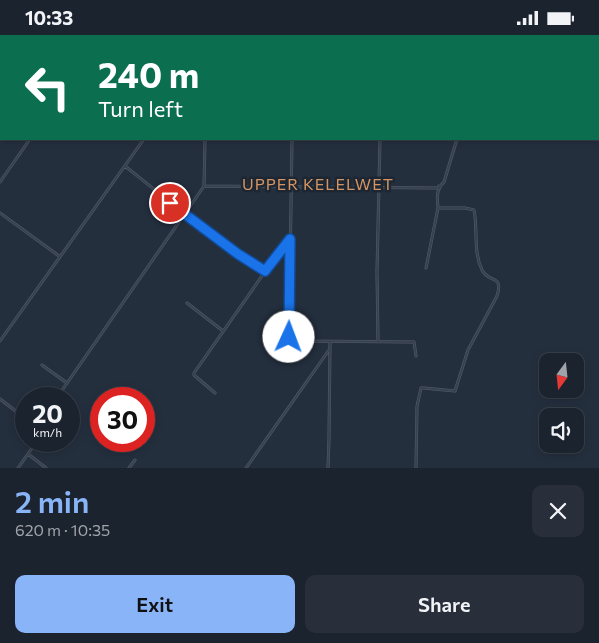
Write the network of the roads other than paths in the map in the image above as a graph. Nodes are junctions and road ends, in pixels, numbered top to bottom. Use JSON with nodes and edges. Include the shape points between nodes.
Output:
{"nodes":[{"id":1,"x":29,"y":140,"type":"edge"},
{"id":2,"x":142,"y":140,"type":"edge"},
{"id":3,"x":205,"y":140,"type":"edge"},
{"id":4,"x":292,"y":140,"type":"edge"},
{"id":5,"x":380,"y":140,"type":"edge"},
{"id":6,"x":457,"y":140,"type":"edge"},
{"id":7,"x":124,"y":166,"type":"junction"},
{"id":8,"x":0,"y":182,"type":"edge"},
{"id":9,"x":204,"y":186,"type":"junction"},
{"id":10,"x":291,"y":186,"type":"junction"},
{"id":11,"x":380,"y":187,"type":"junction"},
{"id":12,"x":439,"y":187,"type":"junction"},
{"id":13,"x":438,"y":208,"type":"junction"},
{"id":14,"x":0,"y":213,"type":"edge"},
{"id":15,"x":185,"y":215,"type":"junction"},
{"id":16,"x":290,"y":239,"type":"junction"},
{"id":17,"x":59,"y":256,"type":"junction"},
{"id":18,"x":426,"y":269,"type":"dead end"},
{"id":19,"x":265,"y":271,"type":"junction"},
{"id":20,"x":187,"y":303,"type":"dead end"},
{"id":21,"x":223,"y":331,"type":"junction"},
{"id":22,"x":0,"y":341,"type":"edge"},
{"id":23,"x":330,"y":342,"type":"junction"},
{"id":24,"x":378,"y":342,"type":"junction"},
{"id":25,"x":329,"y":350,"type":"junction"},
{"id":26,"x":416,"y":356,"type":"dead end"},
{"id":27,"x":42,"y":365,"type":"dead end"},
{"id":28,"x":67,"y":383,"type":"junction"},
{"id":29,"x":64,"y":387,"type":"edge"},
{"id":30,"x":215,"y":393,"type":"dead end"},
{"id":31,"x":0,"y":399,"type":"edge"},
{"id":32,"x":15,"y":411,"type":"edge"},
{"id":33,"x":28,"y":454,"type":"joint"},
{"id":34,"x":135,"y":460,"type":"dead end"},
{"id":35,"x":18,"y":468,"type":"edge"},
{"id":36,"x":46,"y":468,"type":"edge"},
{"id":37,"x":129,"y":468,"type":"edge"},
{"id":38,"x":246,"y":468,"type":"edge"},
{"id":39,"x":328,"y":468,"type":"edge"},
{"id":40,"x":416,"y":468,"type":"edge"}],
"edges":[{"from":1,"to":8,"type":"street"},
{"from":2,"to":7,"type":"street"},
{"from":3,"to":9,"type":"street"},
{"from":4,"to":10,"type":"street"},
{"from":5,"to":11,"type":"street"},
{"from":6,"to":12,"type":"street","via":[[444,182]]},
{"from":7,"to":15,"type":"street"},
{"from":7,"to":17,"type":"street"},
{"from":9,"to":10,"type":"street"},
{"from":9,"to":15,"type":"street"},
{"from":10,"to":11,"type":"street"},
{"from":10,"to":16,"type":"street"},
{"from":11,"to":12,"type":"street"},
{"from":11,"to":24,"type":"street"},
{"from":12,"to":13,"type":"street"},
{"from":13,"to":18,"type":"street"},
{"from":13,"to":40,"type":"street","via":[[474,210],[479,261],[484,273],[500,287],[466,355],[456,391],[421,388],[417,407]]},
{"from":14,"to":17,"type":"street"},
{"from":15,"to":19,"type":"street"},
{"from":15,"to":28,"type":"street"},
{"from":16,"to":19,"type":"street"},
{"from":16,"to":23,"type":"street","via":[[289,337],[298,341]]},
{"from":17,"to":22,"type":"street"},
{"from":19,"to":21,"type":"street"},
{"from":20,"to":21,"type":"street"},
{"from":21,"to":30,"type":"street","via":[[194,373]]},
{"from":23,"to":24,"type":"street"},
{"from":23,"to":25,"type":"street"},
{"from":24,"to":26,"type":"street","via":[[414,342]]},
{"from":25,"to":38,"type":"street"},
{"from":25,"to":39,"type":"street"},
{"from":27,"to":28,"type":"street"},
{"from":28,"to":29,"type":"street"},
{"from":31,"to":32,"type":"street"},
{"from":33,"to":35,"type":"street"},
{"from":33,"to":36,"type":"street"},
{"from":34,"to":37,"type":"street"}]}
